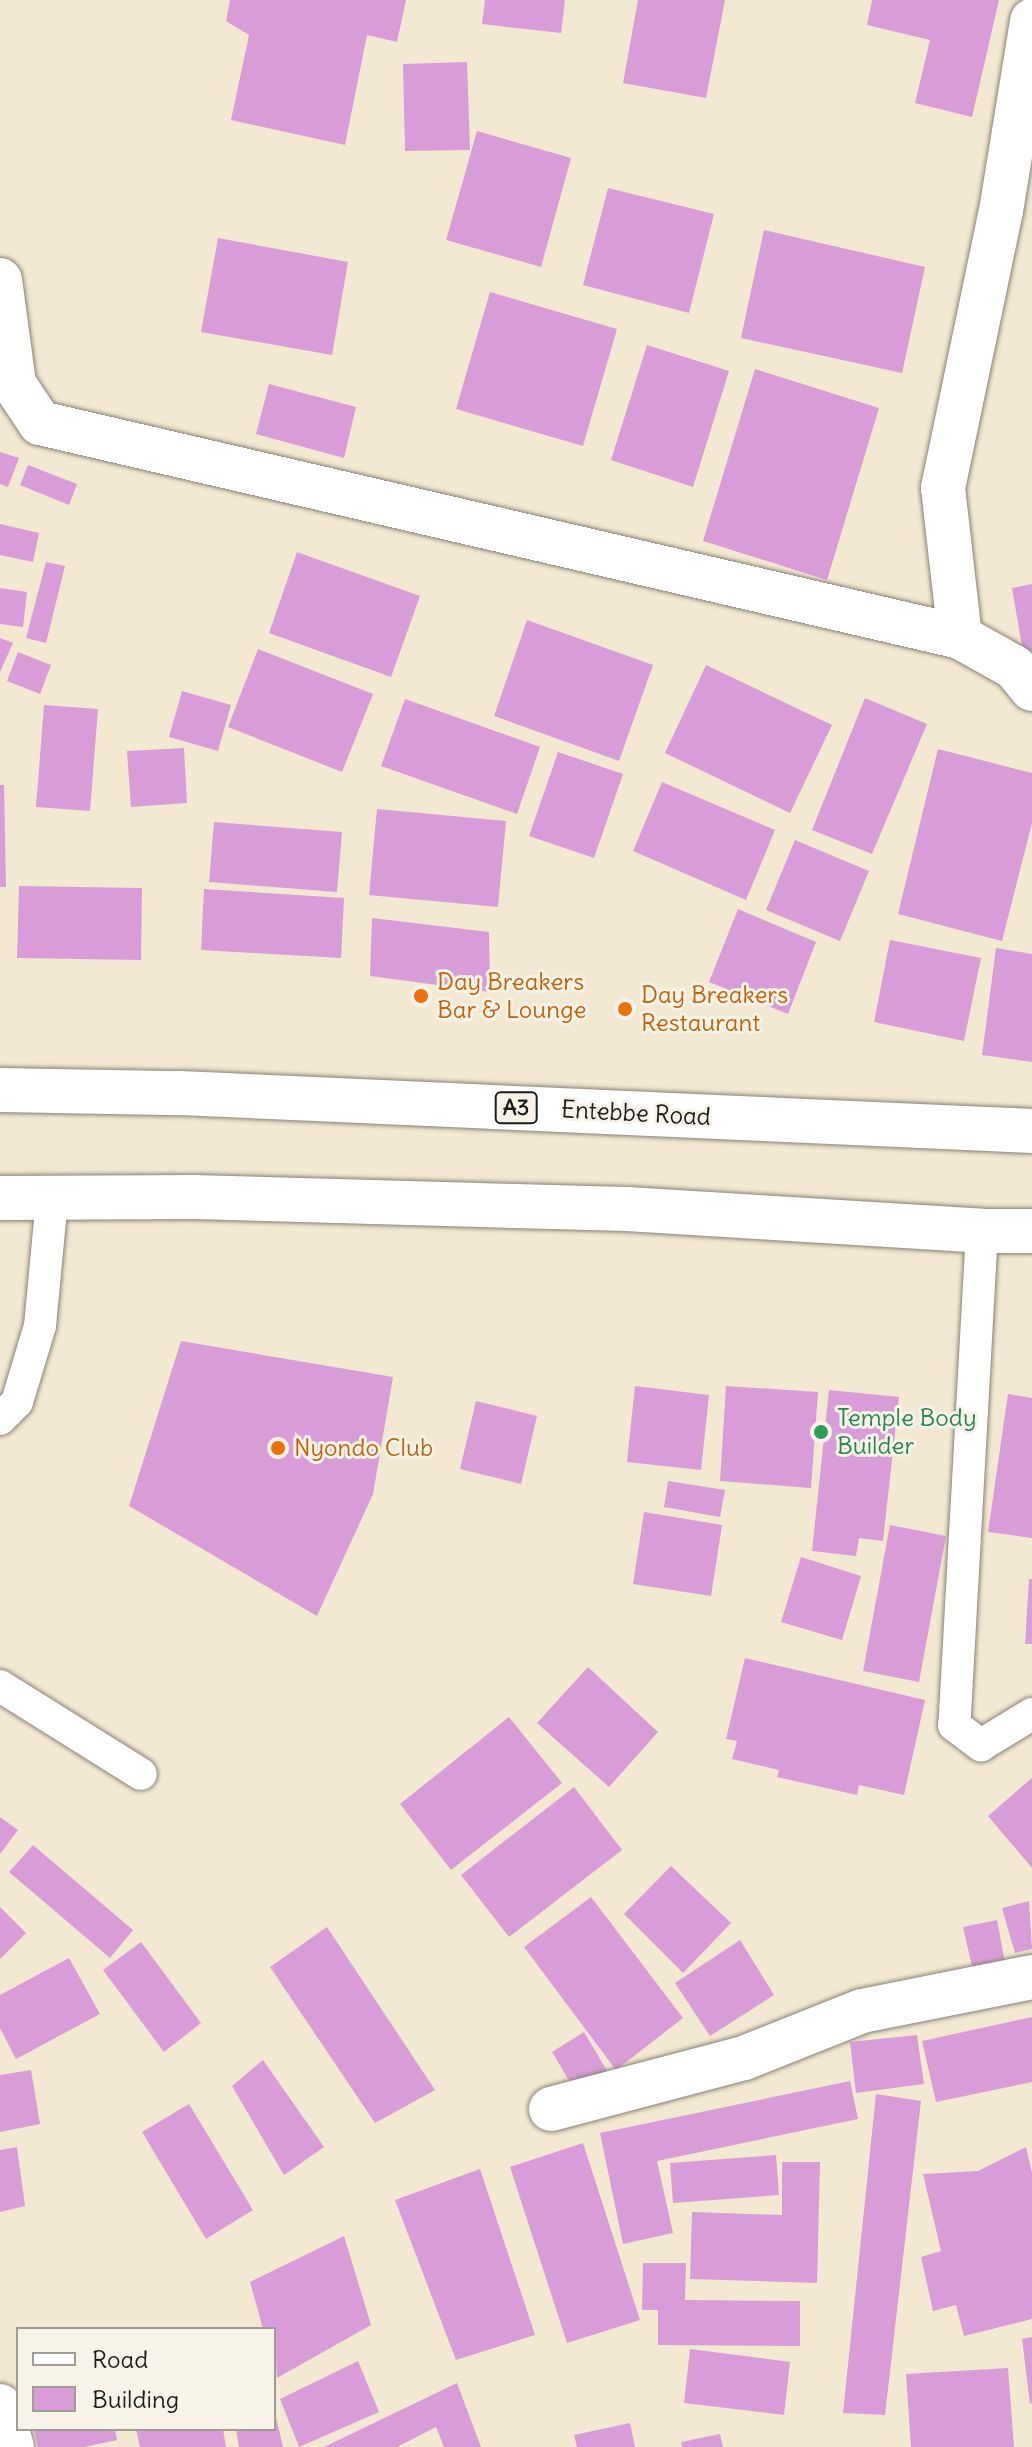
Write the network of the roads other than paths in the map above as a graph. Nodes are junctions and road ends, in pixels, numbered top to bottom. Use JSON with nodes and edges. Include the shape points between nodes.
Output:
{"nodes":[{"id":1,"x":1032,"y":21,"type":"edge"},
{"id":2,"x":0,"y":280,"type":"edge"},
{"id":3,"x":960,"y":637,"type":"junction"},
{"id":4,"x":1032,"y":689,"type":"edge"},
{"id":5,"x":0,"y":1090,"type":"edge"},
{"id":6,"x":1032,"y":1131,"type":"edge"},
{"id":7,"x":0,"y":1198,"type":"edge"},
{"id":8,"x":52,"y":1198,"type":"junction"},
{"id":9,"x":982,"y":1231,"type":"junction"},
{"id":10,"x":1032,"y":1231,"type":"edge"},
{"id":11,"x":0,"y":1419,"type":"edge"},
{"id":12,"x":0,"y":1686,"type":"edge"},
{"id":13,"x":1032,"y":1714,"type":"edge"},
{"id":14,"x":141,"y":1774,"type":"dead end"},
{"id":15,"x":1032,"y":1977,"type":"edge"},
{"id":16,"x":551,"y":2109,"type":"dead end"},
{"id":17,"x":0,"y":2406,"type":"edge"},
{"id":18,"x":12,"y":2447,"type":"edge"}],
"edges":[{"from":1,"to":3,"type":"street","via":[[1001,211],[943,488]]},
{"from":2,"to":3,"type":"street","via":[[14,384],[40,423]]},
{"from":3,"to":4,"type":"street","via":[[1014,667]]},
{"from":5,"to":6,"type":"street","name":"Entebbe Road","number":"A3","via":[[180,1093]]},
{"from":7,"to":8,"type":"street"},
{"from":8,"to":9,"type":"street","via":[[627,1209]]},
{"from":8,"to":11,"type":"lane","via":[[40,1326],[17,1402]]},
{"from":9,"to":10,"type":"street"},
{"from":9,"to":13,"type":"lane","via":[[954,1725],[981,1745]]},
{"from":12,"to":14,"type":"lane"},
{"from":15,"to":16,"type":"street","via":[[862,2011],[744,2058]]},
{"from":17,"to":18,"type":"street"}]}
